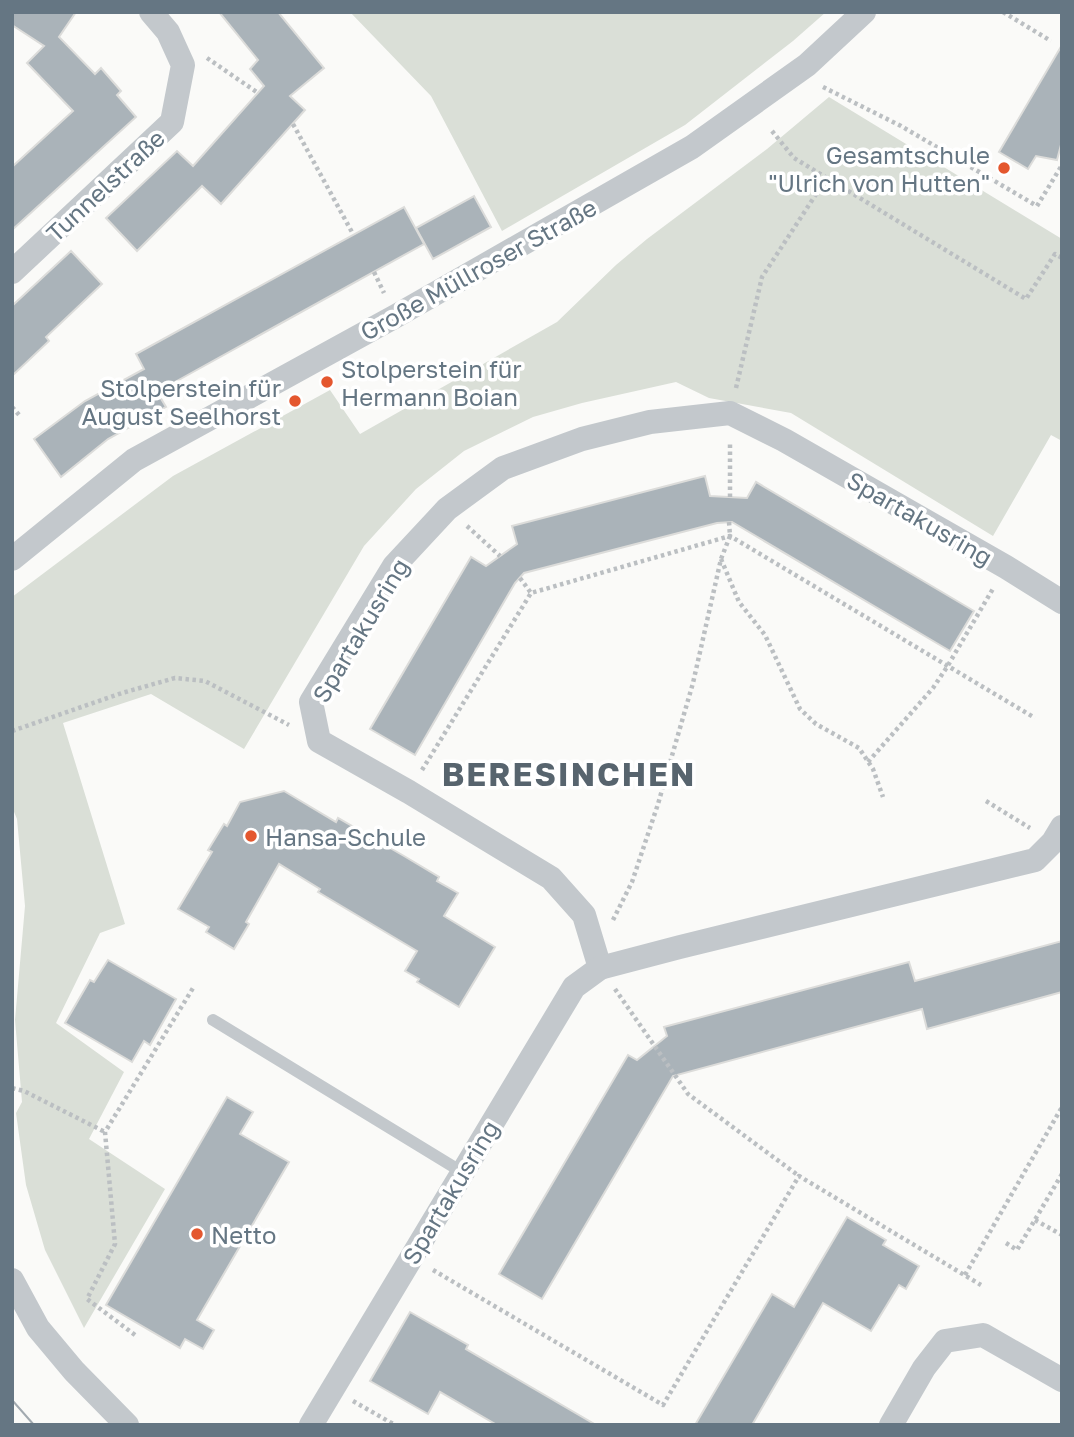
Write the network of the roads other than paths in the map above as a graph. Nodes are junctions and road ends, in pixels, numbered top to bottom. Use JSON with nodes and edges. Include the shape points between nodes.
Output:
{"nodes":[{"id":1,"x":151,"y":12,"type":"edge"},
{"id":2,"x":864,"y":12,"type":"edge"},
{"id":3,"x":12,"y":272,"type":"edge"},
{"id":4,"x":12,"y":559,"type":"edge"},
{"id":5,"x":1062,"y":602,"type":"edge"},
{"id":6,"x":1057,"y":835,"type":"edge"},
{"id":7,"x":598,"y":962,"type":"junction"},
{"id":8,"x":213,"y":1020,"type":"dead end"},
{"id":9,"x":462,"y":1172,"type":"junction"},
{"id":10,"x":12,"y":1280,"type":"edge"},
{"id":11,"x":1062,"y":1380,"type":"edge"},
{"id":12,"x":127,"y":1425,"type":"edge"},
{"id":13,"x":311,"y":1425,"type":"edge"},
{"id":14,"x":891,"y":1425,"type":"edge"}],
"edges":[{"from":1,"to":3,"type":"street","name":"Tunnelstraße","via":[[168,32],[183,65],[172,122]]},
{"from":2,"to":4,"type":"street","name":"Große Müllroser Straße","via":[[807,65],[692,147],[134,460]]},
{"from":5,"to":7,"type":"street","name":"Spartakusring","via":[[730,413],[650,422],[582,439],[503,468],[447,509],[394,566],[311,702],[319,741],[551,878],[584,915]]},
{"from":6,"to":7,"type":"street","name":"Spartakusring","via":[[1035,860],[680,947]]},
{"from":7,"to":9,"type":"street","name":"Spartakusring","via":[[574,987]]},
{"from":8,"to":9,"type":"lane"},
{"from":9,"to":13,"type":"street","name":"Spartakusring"},
{"from":10,"to":12,"type":"street","via":[[38,1328]]},
{"from":11,"to":14,"type":"street","via":[[983,1335],[945,1341]]}]}
